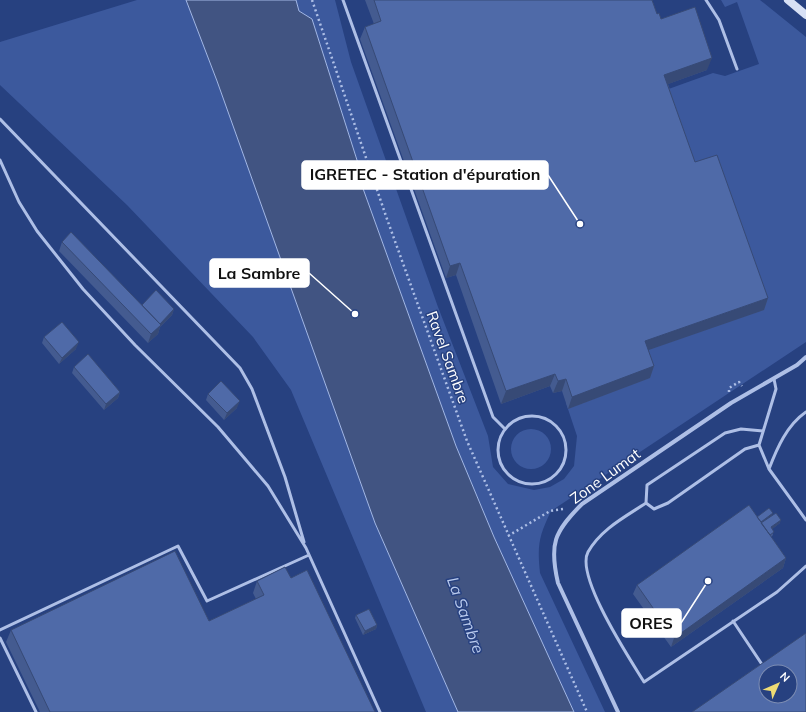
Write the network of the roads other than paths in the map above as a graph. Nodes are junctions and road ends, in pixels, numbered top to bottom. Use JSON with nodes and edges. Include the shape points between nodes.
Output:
{"nodes":[{"id":1,"x":343,"y":0,"type":"edge"},
{"id":2,"x":706,"y":0,"type":"edge"},
{"id":3,"x":788,"y":0,"type":"edge"},
{"id":4,"x":806,"y":15,"type":"edge"},
{"id":5,"x":737,"y":69,"type":"dead end"},
{"id":6,"x":0,"y":119,"type":"edge"},
{"id":7,"x":0,"y":160,"type":"edge"},
{"id":8,"x":806,"y":357,"type":"edge"},
{"id":9,"x":774,"y":379,"type":"junction"},
{"id":10,"x":806,"y":412,"type":"edge"},
{"id":11,"x":505,"y":429,"type":"junction"},
{"id":12,"x":763,"y":431,"type":"junction"},
{"id":13,"x":759,"y":445,"type":"junction"},
{"id":14,"x":770,"y":469,"type":"junction"},
{"id":15,"x":646,"y":503,"type":"junction"},
{"id":16,"x":806,"y":520,"type":"edge"},
{"id":17,"x":306,"y":548,"type":"junction"},
{"id":18,"x":309,"y":555,"type":"junction"},
{"id":19,"x":806,"y":566,"type":"edge"},
{"id":20,"x":733,"y":621,"type":"junction"},
{"id":21,"x":0,"y":630,"type":"edge"},
{"id":22,"x":0,"y":638,"type":"edge"},
{"id":23,"x":763,"y":664,"type":"edge"},
{"id":24,"x":36,"y":712,"type":"edge"},
{"id":25,"x":380,"y":712,"type":"edge"},
{"id":26,"x":618,"y":712,"type":"edge"}],
"edges":[{"from":1,"to":11,"type":"lane","via":[[493,417]]},
{"from":2,"to":5,"type":"lane","via":[[719,20]]},
{"from":3,"to":4,"type":"main road"},
{"from":6,"to":17,"type":"lane","via":[[240,368],[252,389],[285,477]]},
{"from":7,"to":17,"type":"lane","via":[[19,202],[42,237],[83,288],[135,345],[218,427],[268,486]]},
{"from":8,"to":9,"type":"street","name":"Zone Lumat"},
{"from":9,"to":12,"type":"lane","via":[[776,389]]},
{"from":9,"to":26,"type":"street","name":"Zone Lumat","via":[[731,403],[582,504],[563,523],[555,541],[553,563],[558,583]]},
{"from":10,"to":14,"type":"lane","via":[[798,417],[779,444]]},
{"from":11,"to":11,"type":"lane","via":[[513,421],[523,417],[534,416],[554,424],[561,432],[565,443],[562,465],[555,474],[535,483],[524,483],[513,478],[499,461],[500,438]]},
{"from":12,"to":13,"type":"lane"},
{"from":12,"to":15,"type":"lane","via":[[741,429],[725,433],[647,485]]},
{"from":13,"to":14,"type":"lane"},
{"from":13,"to":15,"type":"lane","via":[[745,449],[668,503],[654,509]]},
{"from":14,"to":16,"type":"lane"},
{"from":15,"to":20,"type":"lane","via":[[603,532],[587,553],[587,575],[590,582],[606,618],[644,682]]},
{"from":17,"to":18,"type":"lane"},
{"from":18,"to":21,"type":"lane","via":[[208,601],[178,546]]},
{"from":18,"to":25,"type":"lane"},
{"from":19,"to":20,"type":"lane","via":[[777,592]]},
{"from":20,"to":23,"type":"lane"},
{"from":22,"to":24,"type":"lane"}]}
